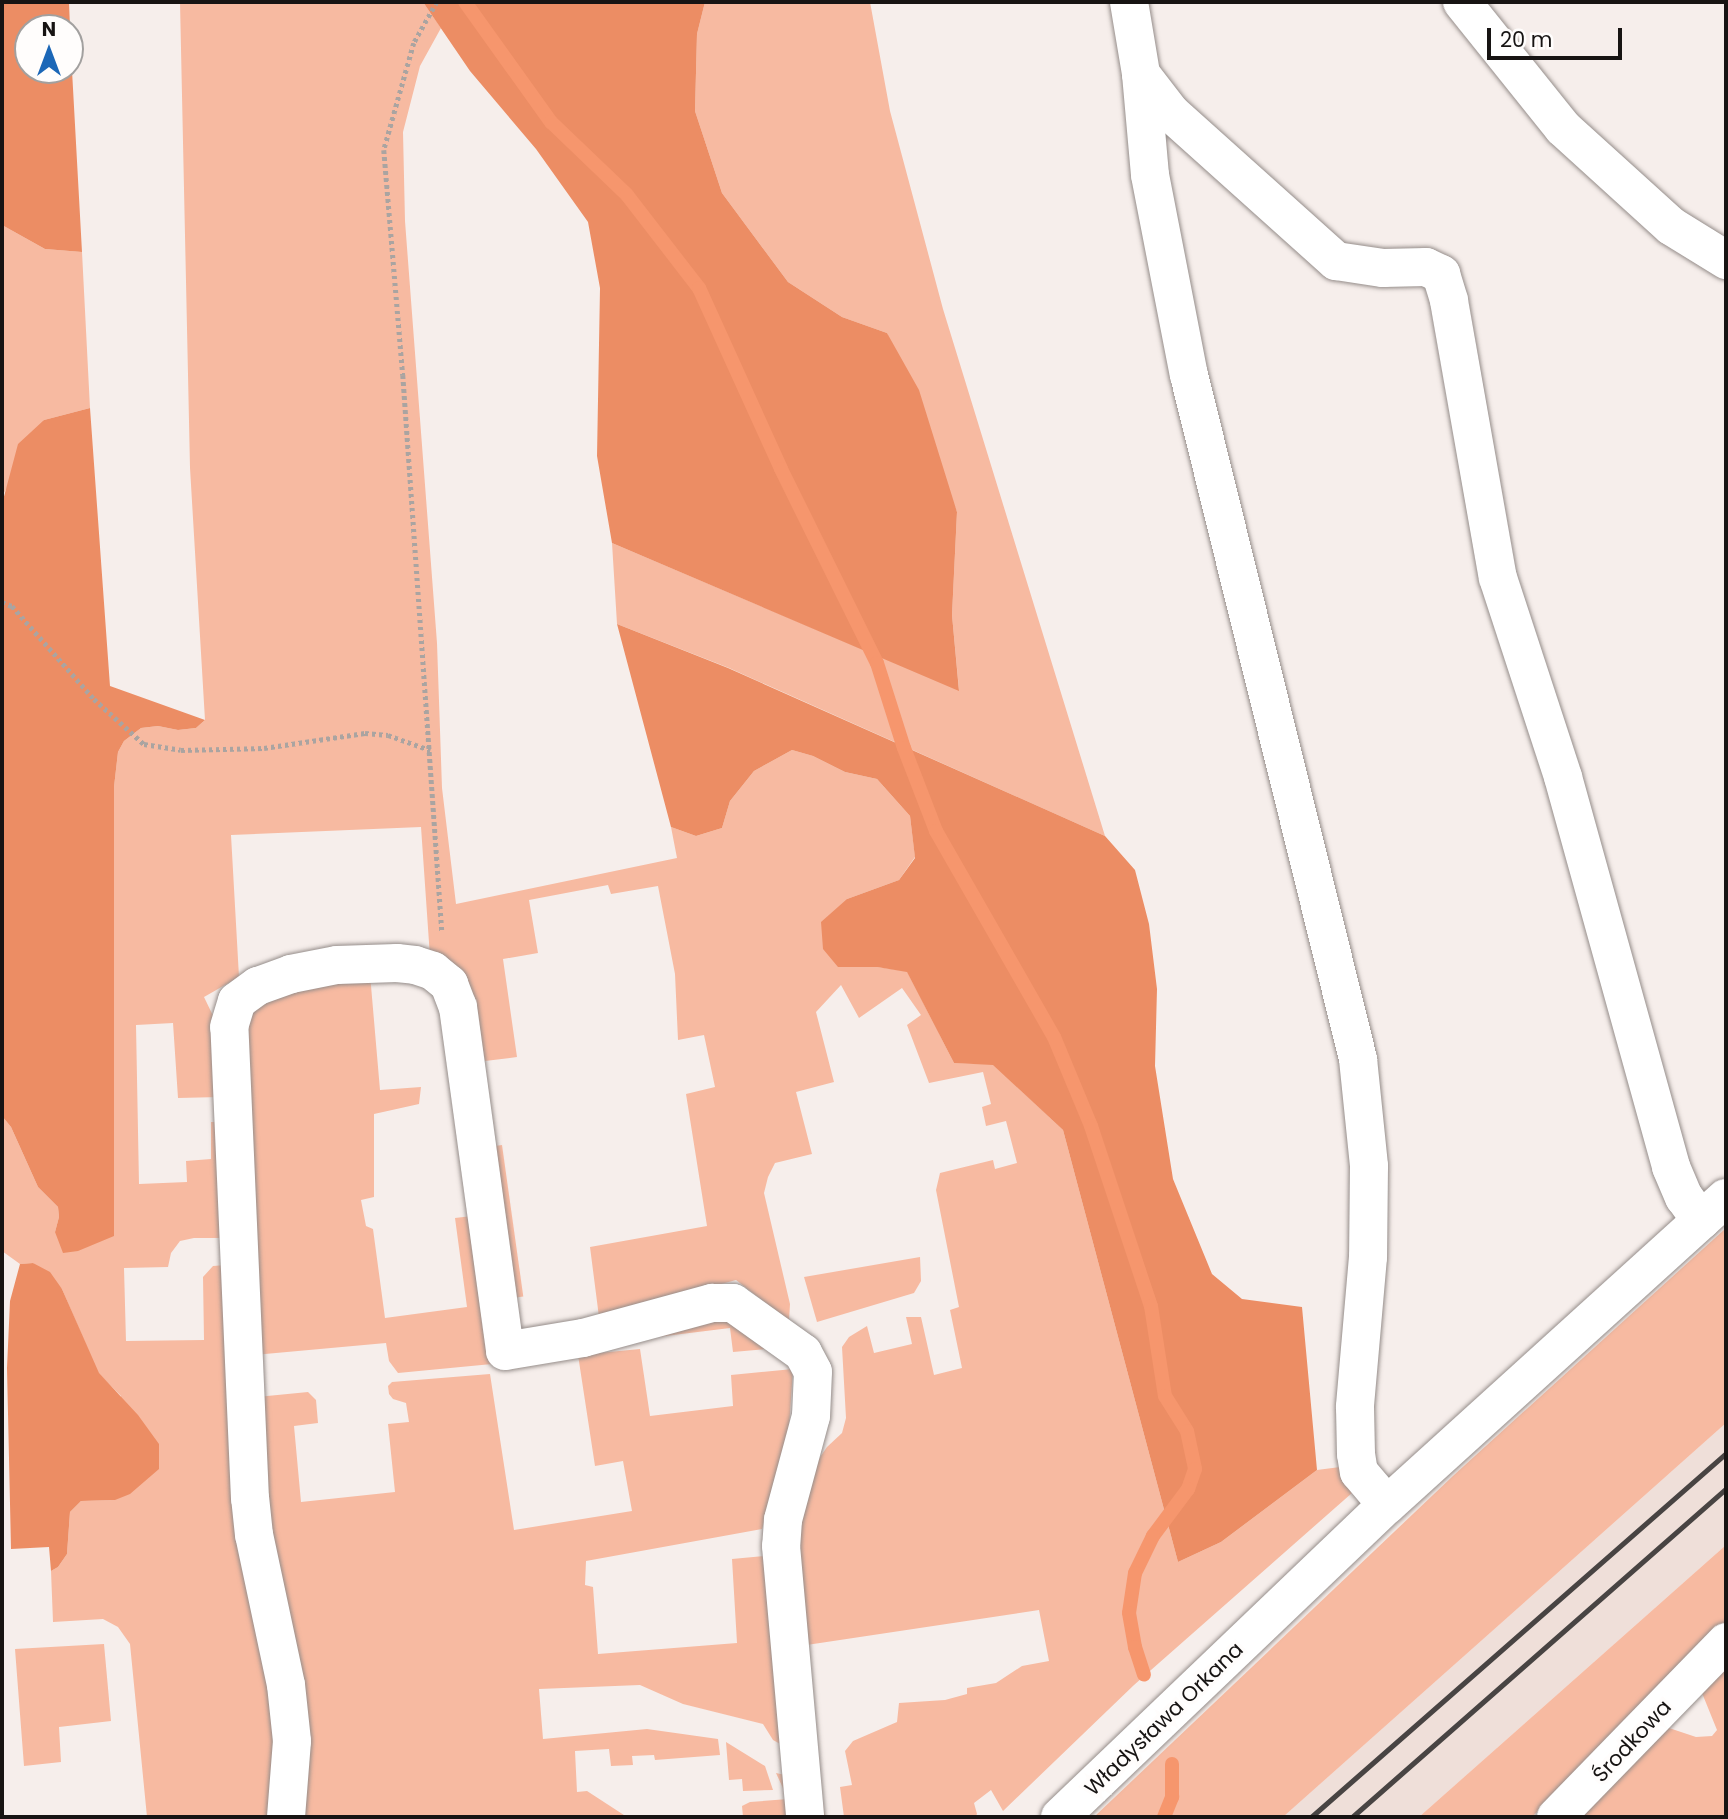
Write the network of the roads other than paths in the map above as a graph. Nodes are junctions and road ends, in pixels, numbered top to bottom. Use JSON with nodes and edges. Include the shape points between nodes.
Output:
{"nodes":[{"id":1,"x":1129,"y":2,"type":"edge"},
{"id":2,"x":1462,"y":2,"type":"edge"},
{"id":3,"x":1141,"y":74,"type":"junction"},
{"id":4,"x":1726,"y":260,"type":"edge"},
{"id":5,"x":1713,"y":1209,"type":"edge"},
{"id":6,"x":1387,"y":1505,"type":"junction"},
{"id":7,"x":1716,"y":1652,"type":"edge"},
{"id":8,"x":286,"y":1817,"type":"edge"},
{"id":9,"x":805,"y":1817,"type":"edge"},
{"id":10,"x":1060,"y":1817,"type":"edge"},
{"id":11,"x":1556,"y":1817,"type":"edge"}],
"edges":[{"from":1,"to":3,"type":"street"},
{"from":2,"to":4,"type":"street","via":[[1563,128],[1671,226]]},
{"from":3,"to":5,"type":"street","via":[[1171,113],[1336,261],[1383,268],[1426,267],[1441,274],[1498,578],[1563,776],[1671,1167],[1684,1197]]},
{"from":3,"to":6,"type":"street","via":[[1150,175],[1189,375],[1359,1059],[1369,1178],[1356,1454],[1359,1472]]},
{"from":5,"to":6,"type":"street","name":"Władysława Orkana"},
{"from":6,"to":10,"type":"street","name":"Władysława Orkana"},
{"from":7,"to":11,"type":"street","name":"Środkowa"},
{"from":8,"to":9,"type":"street","via":[[292,1741],[286,1685],[250,1499],[229,1027],[237,1002],[258,986],[337,965],[415,965],[433,971],[449,984],[458,1007],[505,1351],[583,1338],[712,1303],[733,1303],[803,1353],[813,1372],[811,1416],[783,1520],[781,1546]]}]}
